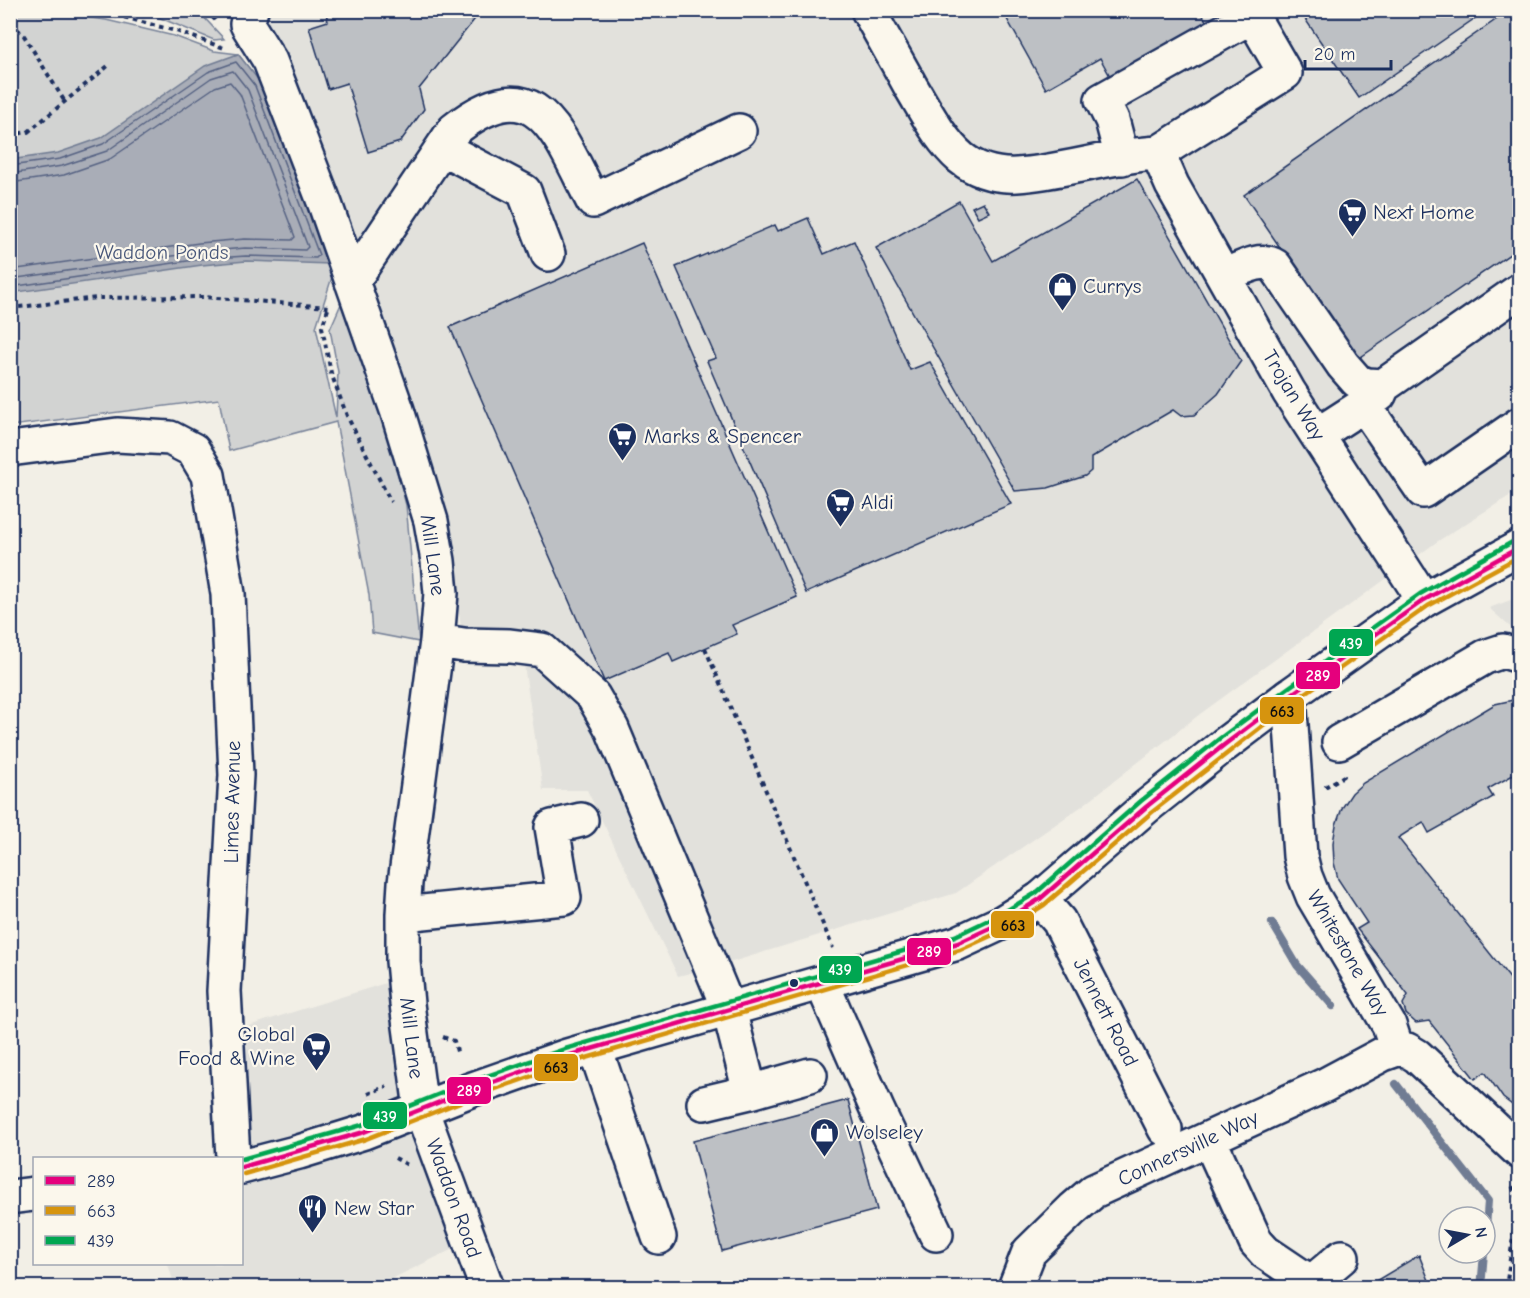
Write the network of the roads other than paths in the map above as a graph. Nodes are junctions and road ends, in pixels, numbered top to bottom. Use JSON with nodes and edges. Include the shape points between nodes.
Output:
{"nodes":[{"id":1,"x":868,"y":10,"type":"edge"},
{"id":2,"x":241,"y":24,"type":"edge"},
{"id":3,"x":739,"y":131,"type":"dead end"},
{"id":4,"x":442,"y":148,"type":"junction"},
{"id":5,"x":1158,"y":153,"type":"junction"},
{"id":6,"x":1122,"y":158,"type":"junction"},
{"id":7,"x":548,"y":254,"type":"dead end"},
{"id":8,"x":1224,"y":276,"type":"junction"},
{"id":9,"x":352,"y":282,"type":"junction"},
{"id":10,"x":1520,"y":290,"type":"edge"},
{"id":11,"x":1374,"y":396,"type":"junction"},
{"id":12,"x":1520,"y":424,"type":"edge"},
{"id":13,"x":1317,"y":435,"type":"junction"},
{"id":14,"x":10,"y":449,"type":"edge"},
{"id":15,"x":1520,"y":547,"type":"edge"},
{"id":16,"x":1424,"y":600,"type":"junction"},
{"id":17,"x":437,"y":641,"type":"junction"},
{"id":18,"x":1520,"y":656,"type":"edge"},
{"id":19,"x":1289,"y":696,"type":"junction"},
{"id":20,"x":1339,"y":742,"type":"road end"},
{"id":21,"x":581,"y":820,"type":"dead end"},
{"id":22,"x":1040,"y":899,"type":"junction"},
{"id":23,"x":402,"y":914,"type":"junction"},
{"id":24,"x":833,"y":980,"type":"junction"},
{"id":25,"x":729,"y":1010,"type":"junction"},
{"id":26,"x":595,"y":1048,"type":"junction"},
{"id":27,"x":1397,"y":1049,"type":"junction"},
{"id":28,"x":810,"y":1076,"type":"dead end"},
{"id":29,"x":750,"y":1092,"type":"junction"},
{"id":30,"x":704,"y":1103,"type":"dead end"},
{"id":31,"x":421,"y":1109,"type":"junction"},
{"id":32,"x":1165,"y":1129,"type":"dead end"},
{"id":33,"x":1209,"y":1139,"type":"junction"},
{"id":34,"x":1513,"y":1145,"type":"edge"},
{"id":35,"x":233,"y":1157,"type":"edge"},
{"id":36,"x":243,"y":1167,"type":"edge"},
{"id":37,"x":33,"y":1194,"type":"edge"},
{"id":38,"x":10,"y":1197,"type":"edge"},
{"id":39,"x":936,"y":1234,"type":"dead end"},
{"id":40,"x":659,"y":1237,"type":"dead end"},
{"id":41,"x":1342,"y":1257,"type":"dead end"},
{"id":42,"x":1309,"y":1285,"type":"edge"},
{"id":43,"x":487,"y":1287,"type":"edge"},
{"id":44,"x":1015,"y":1287,"type":"edge"}],
"edges":[{"from":1,"to":6,"type":"main road","via":[[932,123],[961,158],[984,171],[1019,175]]},
{"from":2,"to":9,"type":"main road","name":"Mill Lane","via":[[270,62]]},
{"from":3,"to":4,"type":"main road","via":[[593,201],[557,133],[530,106],[514,103],[474,114],[454,130]]},
{"from":4,"to":7,"type":"main road","via":[[524,191]]},
{"from":4,"to":9,"type":"main road"},
{"from":5,"to":6,"type":"main road"},
{"from":5,"to":6,"type":"main road","via":[[1285,73],[1252,16],[1102,100]]},
{"from":5,"to":8,"type":"main road","name":"Trojan Way"},
{"from":8,"to":11,"type":"main road","via":[[1259,262],[1275,266],[1343,365]]},
{"from":8,"to":13,"type":"main road","name":"Trojan Way"},
{"from":9,"to":17,"type":"main road","name":"Mill Lane","via":[[431,521],[441,593]]},
{"from":10,"to":11,"type":"main road"},
{"from":11,"to":12,"type":"main road","via":[[1423,491]]},
{"from":11,"to":13,"type":"main road"},
{"from":13,"to":16,"type":"main road","name":"Trojan Way"},
{"from":14,"to":35,"type":"main road","name":"Limes Avenue","via":[[117,435],[170,438],[193,450],[208,475],[228,594],[236,775],[224,991]]},
{"from":15,"to":16,"type":"main road"},
{"from":16,"to":19,"type":"main road"},
{"from":17,"to":23,"type":"main road","name":"Mill Lane"},
{"from":17,"to":25,"type":"main road","via":[[542,650],[593,696],[612,729]]},
{"from":18,"to":20,"type":"main road","via":[[1503,651],[1485,657]]},
{"from":19,"to":22,"type":"main road","via":[[1146,807]]},
{"from":19,"to":27,"type":"main road","name":"Whitestone Way","via":[[1300,856],[1305,876],[1389,1025]]},
{"from":21,"to":23,"type":"main road","via":[[552,827],[564,898]]},
{"from":22,"to":24,"type":"main road","via":[[958,943]]},
{"from":22,"to":32,"type":"main road","name":"Jennett Road","via":[[1059,921]]},
{"from":23,"to":31,"type":"main road","name":"Mill Lane","via":[[406,1004]]},
{"from":24,"to":25,"type":"main road"},
{"from":24,"to":39,"type":"main road","via":[[877,1108]]},
{"from":25,"to":26,"type":"main road"},
{"from":25,"to":29,"type":"main road"},
{"from":26,"to":31,"type":"main road"},
{"from":26,"to":40,"type":"main road"},
{"from":27,"to":33,"type":"main road","name":"Connersville Way"},
{"from":27,"to":34,"type":"main road","via":[[1417,1056]]},
{"from":28,"to":29,"type":"main road"},
{"from":29,"to":30,"type":"main road"},
{"from":31,"to":36,"type":"main road","via":[[364,1132]]},
{"from":31,"to":43,"type":"main road","name":"Waddon Road"},
{"from":33,"to":42,"type":"main road","via":[[1256,1242]]},
{"from":33,"to":44,"type":"main road","name":"Connersville Way","via":[[1094,1191],[1029,1252]]},
{"from":37,"to":38,"type":"main road"},
{"from":41,"to":42,"type":"main road"}]}
